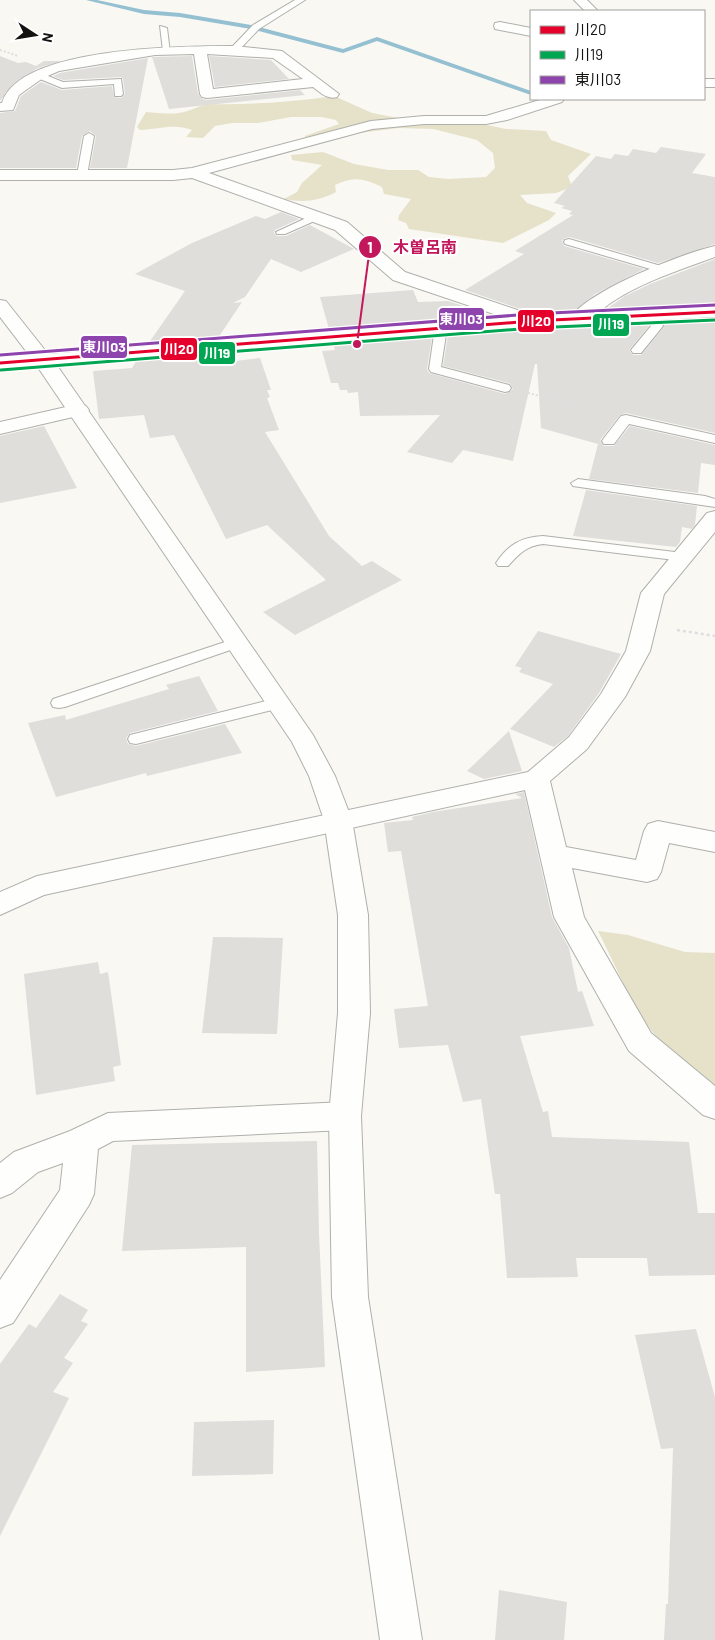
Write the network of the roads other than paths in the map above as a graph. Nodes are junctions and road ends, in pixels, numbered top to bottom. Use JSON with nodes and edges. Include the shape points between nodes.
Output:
{"nodes":[{"id":1,"x":301,"y":0,"type":"edge"},
{"id":2,"x":580,"y":0,"type":"edge"},
{"id":3,"x":591,"y":10,"type":"edge"},
{"id":4,"x":500,"y":26,"type":"dead end"},
{"id":5,"x":164,"y":28,"type":"dead end"},
{"id":6,"x":530,"y":32,"type":"edge"},
{"id":7,"x":200,"y":50,"type":"junction"},
{"id":8,"x":234,"y":50,"type":"junction"},
{"id":9,"x":167,"y":51,"type":"junction"},
{"id":10,"x":38,"y":75,"type":"junction"},
{"id":11,"x":316,"y":82,"type":"junction"},
{"id":12,"x":118,"y":94,"type":"dead end"},
{"id":13,"x":332,"y":94,"type":"dead end"},
{"id":14,"x":554,"y":100,"type":"edge"},
{"id":15,"x":3,"y":111,"type":"edge"},
{"id":16,"x":89,"y":136,"type":"dead end"},
{"id":17,"x":193,"y":173,"type":"junction"},
{"id":18,"x":0,"y":174,"type":"edge"},
{"id":19,"x":82,"y":174,"type":"junction"},
{"id":20,"x":315,"y":217,"type":"junction"},
{"id":21,"x":281,"y":232,"type":"dead end"},
{"id":22,"x":569,"y":242,"type":"dead end"},
{"id":23,"x":715,"y":251,"type":"edge"},
{"id":24,"x":664,"y":270,"type":"junction"},
{"id":25,"x":0,"y":305,"type":"edge"},
{"id":26,"x":715,"y":312,"type":"edge"},
{"id":27,"x":652,"y":315,"type":"junction"},
{"id":28,"x":579,"y":318,"type":"junction"},
{"id":29,"x":532,"y":321,"type":"junction"},
{"id":30,"x":441,"y":328,"type":"junction"},
{"id":31,"x":636,"y":350,"type":"dead end"},
{"id":32,"x":44,"y":360,"type":"junction"},
{"id":33,"x":0,"y":363,"type":"edge"},
{"id":34,"x":505,"y":388,"type":"road end"},
{"id":35,"x":79,"y":410,"type":"junction"},
{"id":36,"x":0,"y":428,"type":"edge"},
{"id":37,"x":715,"y":439,"type":"edge"},
{"id":38,"x":609,"y":441,"type":"dead end"},
{"id":39,"x":578,"y":483,"type":"dead end"},
{"id":40,"x":715,"y":502,"type":"edge"},
{"id":41,"x":715,"y":518,"type":"edge"},
{"id":42,"x":683,"y":557,"type":"junction"},
{"id":43,"x":503,"y":563,"type":"dead end"},
{"id":44,"x":237,"y":643,"type":"junction"},
{"id":45,"x":59,"y":703,"type":"dead end"},
{"id":46,"x":278,"y":703,"type":"junction"},
{"id":47,"x":136,"y":738,"type":"dead end"},
{"id":48,"x":536,"y":779,"type":"junction"},
{"id":49,"x":338,"y":820,"type":"junction"},
{"id":50,"x":715,"y":842,"type":"edge"},
{"id":51,"x":554,"y":855,"type":"junction"},
{"id":52,"x":0,"y":904,"type":"edge"},
{"id":53,"x":715,"y":1104,"type":"edge"},
{"id":54,"x":345,"y":1116,"type":"junction"},
{"id":55,"x":82,"y":1141,"type":"junction"},
{"id":56,"x":0,"y":1183,"type":"edge"},
{"id":57,"x":0,"y":1311,"type":"edge"},
{"id":58,"x":401,"y":1640,"type":"edge"}],
"edges":[{"from":1,"to":8,"type":"lane","via":[[256,27]]},
{"from":2,"to":3,"type":"street"},
{"from":4,"to":6,"type":"street"},
{"from":5,"to":9,"type":"lane"},
{"from":7,"to":8,"type":"street"},
{"from":7,"to":9,"type":"street"},
{"from":7,"to":11,"type":"street","via":[[207,94]]},
{"from":8,"to":11,"type":"street","via":[[277,54]]},
{"from":9,"to":10,"type":"street","via":[[73,63]]},
{"from":10,"to":12,"type":"lane","via":[[62,85],[118,81]]},
{"from":10,"to":15,"type":"street","via":[[12,93]]},
{"from":11,"to":13,"type":"street"},
{"from":14,"to":17,"type":"street","via":[[486,120],[424,120],[371,125]]},
{"from":16,"to":19,"type":"lane"},
{"from":17,"to":19,"type":"street"},
{"from":17,"to":20,"type":"street"},
{"from":18,"to":19,"type":"street"},
{"from":20,"to":21,"type":"lane"},
{"from":20,"to":29,"type":"street","via":[[340,226],[399,276]]},
{"from":22,"to":24,"type":"lane"},
{"from":23,"to":24,"type":"street"},
{"from":24,"to":28,"type":"street","via":[[606,298]]},
{"from":25,"to":32,"type":"street"},
{"from":26,"to":27,"type":"street"},
{"from":27,"to":28,"type":"street"},
{"from":27,"to":31,"type":"lane","via":[[657,326]]},
{"from":28,"to":29,"type":"street"},
{"from":29,"to":30,"type":"street"},
{"from":30,"to":32,"type":"street"},
{"from":30,"to":34,"type":"lane","via":[[434,369]]},
{"from":32,"to":33,"type":"street"},
{"from":32,"to":35,"type":"street"},
{"from":35,"to":36,"type":"street"},
{"from":35,"to":44,"type":"street"},
{"from":37,"to":38,"type":"lane","via":[[626,419]]},
{"from":39,"to":40,"type":"lane"},
{"from":41,"to":42,"type":"street"},
{"from":42,"to":43,"type":"lane","via":[[528,540]]},
{"from":42,"to":48,"type":"street","via":[[653,593],[638,651],[612,697],[578,743]]},
{"from":44,"to":45,"type":"lane"},
{"from":44,"to":46,"type":"street"},
{"from":46,"to":47,"type":"lane"},
{"from":46,"to":49,"type":"street","via":[[304,741],[322,776]]},
{"from":48,"to":49,"type":"street"},
{"from":48,"to":51,"type":"street"},
{"from":49,"to":52,"type":"street","via":[[37,886]]},
{"from":49,"to":54,"type":"street","via":[[353,915],[354,1013]]},
{"from":50,"to":51,"type":"street","via":[[658,831],[647,872]]},
{"from":51,"to":53,"type":"street","via":[[569,917],[640,1042]]},
{"from":54,"to":55,"type":"street","via":[[108,1127]]},
{"from":54,"to":58,"type":"street","via":[[350,1297]]},
{"from":55,"to":56,"type":"street","via":[[26,1162]]},
{"from":55,"to":57,"type":"street","via":[[76,1194]]}]}
